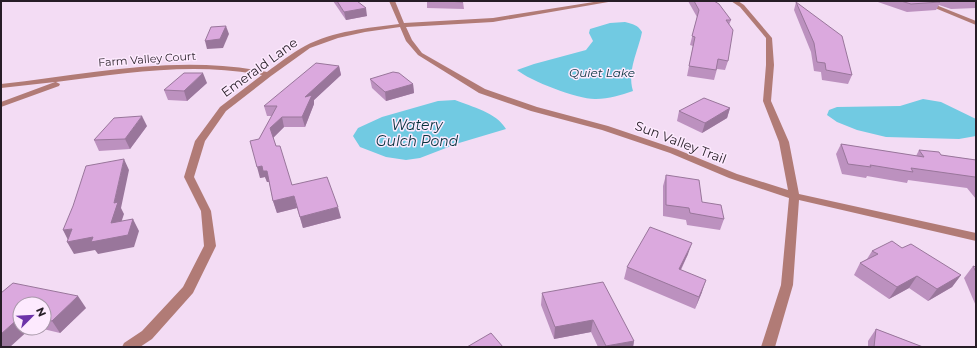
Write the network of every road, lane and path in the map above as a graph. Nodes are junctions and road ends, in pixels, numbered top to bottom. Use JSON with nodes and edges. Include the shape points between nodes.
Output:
{"nodes":[{"id":1,"x":392,"y":1,"type":"edge"},
{"id":2,"x":611,"y":1,"type":"edge"},
{"id":3,"x":734,"y":1,"type":"edge"},
{"id":4,"x":920,"y":1,"type":"edge"},
{"id":5,"x":976,"y":23,"type":"edge"},
{"id":6,"x":402,"y":25,"type":"junction"},
{"id":7,"x":268,"y":74,"type":"junction"},
{"id":8,"x":75,"y":77,"type":"junction"},
{"id":9,"x":1,"y":86,"type":"edge"},
{"id":10,"x":1,"y":105,"type":"edge"},
{"id":11,"x":794,"y":196,"type":"junction"},
{"id":12,"x":976,"y":237,"type":"edge"},
{"id":13,"x":130,"y":347,"type":"edge"},
{"id":14,"x":768,"y":347,"type":"edge"}],
"edges":[{"from":1,"to":6,"type":"street","name":"Sun Valley Trail"},
{"from":2,"to":6,"type":"street","name":"Emerald Lane","via":[[493,20]]},
{"from":3,"to":11,"type":"street","via":[[750,14],[769,38],[767,101],[784,142]]},
{"from":4,"to":5,"type":"street"},
{"from":6,"to":7,"type":"street","name":"Emerald Lane","via":[[365,30],[308,47]]},
{"from":6,"to":11,"type":"street","name":"Sun Valley Trail","via":[[409,41],[420,54],[482,91],[534,109],[605,128]]},
{"from":7,"to":8,"type":"street","name":"Farm Valley Court","via":[[239,68],[193,66],[143,68]]},
{"from":7,"to":13,"type":"street","name":"Emerald Lane","via":[[223,109],[200,141],[189,177],[206,211],[210,246],[188,290],[147,335]]},
{"from":8,"to":9,"type":"street","name":"Farm Valley Court"},
{"from":8,"to":10,"type":"street","name":"Farm Valley Court"},
{"from":11,"to":12,"type":"street","name":"Sun Valley Trail"},
{"from":11,"to":14,"type":"street","via":[[787,285]]}]}
